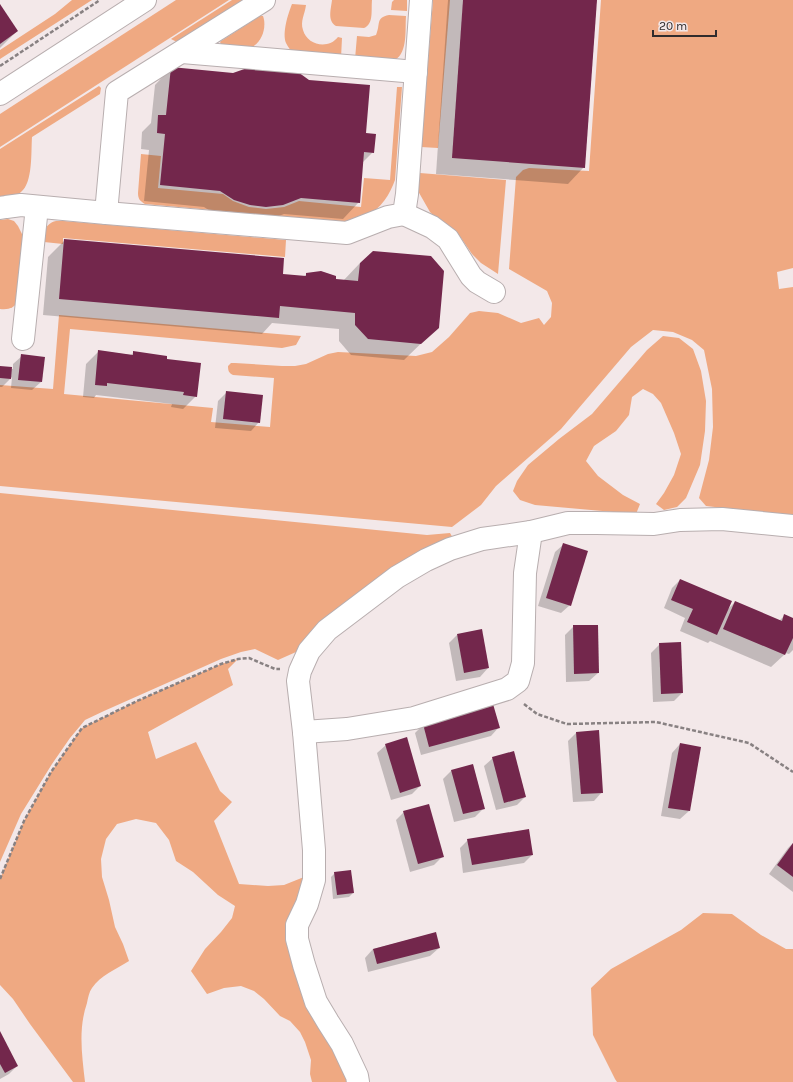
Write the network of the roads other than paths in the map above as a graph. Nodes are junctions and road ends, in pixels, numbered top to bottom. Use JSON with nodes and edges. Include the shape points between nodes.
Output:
{"nodes":[{"id":1,"x":145,"y":0,"type":"edge"},
{"id":2,"x":264,"y":0,"type":"edge"},
{"id":3,"x":422,"y":0,"type":"edge"},
{"id":4,"x":182,"y":52,"type":"junction"},
{"id":5,"x":416,"y":72,"type":"junction"},
{"id":6,"x":0,"y":94,"type":"edge"},
{"id":7,"x":37,"y":207,"type":"junction"},
{"id":8,"x":0,"y":208,"type":"edge"},
{"id":9,"x":106,"y":213,"type":"junction"},
{"id":10,"x":404,"y":214,"type":"junction"},
{"id":11,"x":494,"y":292,"type":"dead end"},
{"id":12,"x":23,"y":339,"type":"dead end"},
{"id":13,"x":793,"y":526,"type":"edge"},
{"id":14,"x":531,"y":532,"type":"junction"},
{"id":15,"x":304,"y":732,"type":"junction"},
{"id":16,"x":358,"y":1082,"type":"edge"}],
"edges":[{"from":1,"to":6,"type":"street"},
{"from":2,"to":4,"type":"street"},
{"from":3,"to":5,"type":"street"},
{"from":4,"to":5,"type":"street"},
{"from":4,"to":9,"type":"street","via":[[117,92]]},
{"from":5,"to":10,"type":"street"},
{"from":7,"to":8,"type":"street","via":[[21,205]]},
{"from":7,"to":9,"type":"street"},
{"from":7,"to":12,"type":"street"},
{"from":9,"to":10,"type":"street","via":[[347,233],[388,217]]},
{"from":10,"to":11,"type":"street","via":[[448,239],[477,282]]},
{"from":13,"to":14,"type":"street","via":[[722,519],[680,520],[654,524],[596,522],[568,524]]},
{"from":14,"to":15,"type":"street","via":[[482,539],[426,560],[403,573],[326,630],[309,652],[300,671],[298,682]]},
{"from":14,"to":15,"type":"street","via":[[525,573],[522,663],[518,681],[507,689],[414,718]]},
{"from":15,"to":16,"type":"street","via":[[314,850],[314,880],[297,925],[297,939],[316,1002],[342,1044]]}]}
